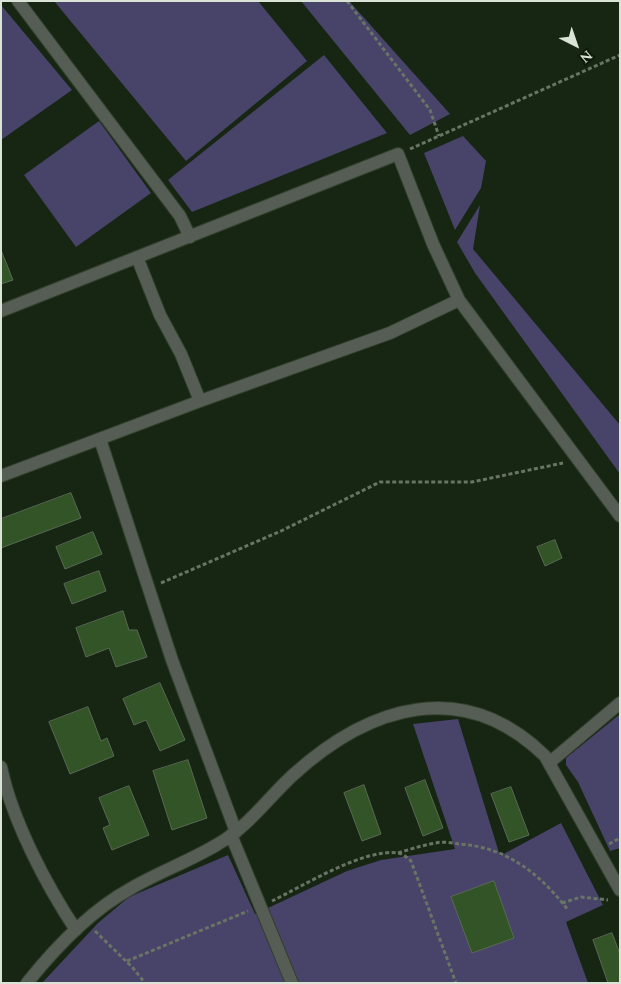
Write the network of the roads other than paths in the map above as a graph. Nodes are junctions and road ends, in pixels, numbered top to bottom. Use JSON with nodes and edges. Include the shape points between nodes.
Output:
{"nodes":[{"id":1,"x":18,"y":1,"type":"edge"},
{"id":2,"x":190,"y":236,"type":"junction"},
{"id":3,"x":137,"y":258,"type":"junction"},
{"id":4,"x":459,"y":300,"type":"junction"},
{"id":5,"x":1,"y":311,"type":"edge"},
{"id":6,"x":200,"y":401,"type":"junction"},
{"id":7,"x":100,"y":439,"type":"junction"},
{"id":8,"x":1,"y":476,"type":"edge"},
{"id":9,"x":620,"y":516,"type":"edge"},
{"id":10,"x":620,"y":703,"type":"edge"},
{"id":11,"x":549,"y":763,"type":"junction"},
{"id":12,"x":1,"y":767,"type":"edge"},
{"id":13,"x":234,"y":833,"type":"junction"},
{"id":14,"x":620,"y":890,"type":"edge"},
{"id":15,"x":81,"y":926,"type":"junction"},
{"id":16,"x":27,"y":983,"type":"edge"},
{"id":17,"x":292,"y":983,"type":"edge"}],
"edges":[{"from":1,"to":2,"type":"street","via":[[180,216]]},
{"from":2,"to":3,"type":"street"},
{"from":2,"to":4,"type":"street","via":[[398,154],[432,244]]},
{"from":3,"to":5,"type":"street"},
{"from":3,"to":6,"type":"street"},
{"from":4,"to":6,"type":"street","via":[[390,332]]},
{"from":4,"to":9,"type":"street"},
{"from":6,"to":7,"type":"street"},
{"from":7,"to":8,"type":"street"},
{"from":7,"to":13,"type":"street","via":[[148,588]]},
{"from":10,"to":11,"type":"street"},
{"from":11,"to":13,"type":"street","via":[[530,741],[476,712],[443,707],[385,716],[354,730],[319,752]]},
{"from":11,"to":14,"type":"street"},
{"from":12,"to":15,"type":"street","via":[[20,823],[49,889]]},
{"from":13,"to":15,"type":"street","via":[[219,844],[129,889]]},
{"from":13,"to":17,"type":"street"},
{"from":15,"to":16,"type":"street"}]}
